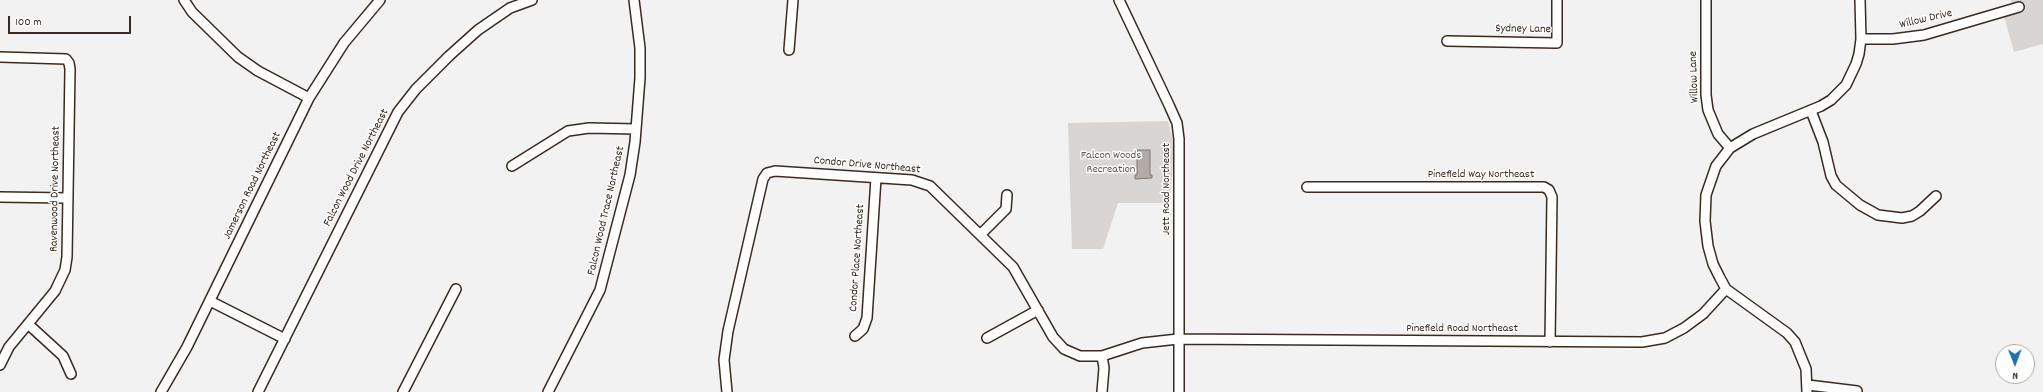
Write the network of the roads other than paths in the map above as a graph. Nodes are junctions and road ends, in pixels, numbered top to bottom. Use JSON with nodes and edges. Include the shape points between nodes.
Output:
{"nodes":[{"id":1,"x":184,"y":0,"type":"edge"},
{"id":2,"x":380,"y":0,"type":"edge"},
{"id":3,"x":532,"y":0,"type":"edge"},
{"id":4,"x":634,"y":0,"type":"edge"},
{"id":5,"x":793,"y":0,"type":"edge"},
{"id":6,"x":1119,"y":0,"type":"edge"},
{"id":7,"x":1557,"y":0,"type":"edge"},
{"id":8,"x":1706,"y":0,"type":"edge"},
{"id":9,"x":1860,"y":0,"type":"edge"},
{"id":10,"x":2019,"y":7,"type":"dead end"},
{"id":11,"x":1861,"y":39,"type":"junction"},
{"id":12,"x":1447,"y":41,"type":"dead end"},
{"id":13,"x":789,"y":50,"type":"dead end"},
{"id":14,"x":0,"y":57,"type":"edge"},
{"id":15,"x":309,"y":98,"type":"junction"},
{"id":16,"x":1811,"y":111,"type":"junction"},
{"id":17,"x":636,"y":129,"type":"junction"},
{"id":18,"x":1730,"y":148,"type":"junction"},
{"id":19,"x":512,"y":166,"type":"dead end"},
{"id":20,"x":876,"y":178,"type":"junction"},
{"id":21,"x":1307,"y":187,"type":"dead end"},
{"id":22,"x":1007,"y":195,"type":"dead end"},
{"id":23,"x":1936,"y":196,"type":"dead end"},
{"id":24,"x":0,"y":197,"type":"edge"},
{"id":25,"x":68,"y":198,"type":"junction"},
{"id":26,"x":981,"y":234,"type":"junction"},
{"id":27,"x":456,"y":289,"type":"dead end"},
{"id":28,"x":1726,"y":289,"type":"junction"},
{"id":29,"x":210,"y":301,"type":"junction"},
{"id":30,"x":1038,"y":310,"type":"junction"},
{"id":31,"x":28,"y":324,"type":"junction"},
{"id":32,"x":855,"y":336,"type":"dead end"},
{"id":33,"x":987,"y":338,"type":"dead end"},
{"id":34,"x":285,"y":339,"type":"junction"},
{"id":35,"x":1178,"y":339,"type":"junction"},
{"id":36,"x":1550,"y":342,"type":"junction"},
{"id":37,"x":1102,"y":356,"type":"junction"},
{"id":38,"x":0,"y":365,"type":"edge"},
{"id":39,"x":71,"y":374,"type":"dead end"},
{"id":40,"x":1807,"y":388,"type":"edge"},
{"id":41,"x":1857,"y":391,"type":"dead end"},
{"id":42,"x":162,"y":392,"type":"edge"},
{"id":43,"x":258,"y":392,"type":"edge"},
{"id":44,"x":403,"y":392,"type":"edge"},
{"id":45,"x":548,"y":392,"type":"edge"},
{"id":46,"x":727,"y":392,"type":"edge"},
{"id":47,"x":1102,"y":392,"type":"edge"},
{"id":48,"x":1179,"y":392,"type":"edge"}],
"edges":[{"from":1,"to":15,"type":"street","via":[[192,12],[238,57],[258,71]]},
{"from":2,"to":15,"type":"street","name":"Jamerson Road Northeast","via":[[344,43]]},
{"from":3,"to":34,"type":"street","name":"Falcon Wood Drive Northeast","via":[[510,8],[478,30],[416,89],[398,112]]},
{"from":4,"to":17,"type":"street","name":"Falcon Wood Trace Northeast","via":[[640,48]]},
{"from":5,"to":13,"type":"street"},
{"from":6,"to":35,"type":"street","name":"Jett Road Northeast","via":[[1170,105],[1180,139]]},
{"from":7,"to":12,"type":"street","name":"Sydney Lane","via":[[1557,43]]},
{"from":8,"to":18,"type":"street","name":"Willow Lane","via":[[1708,110],[1718,134]]},
{"from":9,"to":11,"type":"street"},
{"from":10,"to":11,"type":"street","name":"Willow Drive","via":[[1924,34],[1893,39]]},
{"from":11,"to":16,"type":"street","via":[[1856,64],[1846,85],[1831,100]]},
{"from":14,"to":25,"type":"street","name":"Ravenwood Drive Northeast","via":[[60,58],[66,59],[69,64]]},
{"from":15,"to":29,"type":"street","name":"Jamerson Road Northeast"},
{"from":16,"to":18,"type":"street","via":[[1753,134]]},
{"from":16,"to":23,"type":"street","via":[[1823,142],[1831,176],[1836,185],[1860,205],[1878,214],[1902,218],[1920,211]]},
{"from":17,"to":19,"type":"street","via":[[589,128],[568,131]]},
{"from":17,"to":45,"type":"street","name":"Falcon Wood Trace Northeast","via":[[630,175],[600,290]]},
{"from":18,"to":28,"type":"street","via":[[1711,176],[1705,204],[1706,236],[1710,255]]},
{"from":20,"to":26,"type":"street","name":"Condor Drive Northeast","via":[[912,180],[930,186]]},
{"from":20,"to":32,"type":"street","name":"Condor Place Northeast","via":[[867,318],[863,329]]},
{"from":20,"to":46,"type":"street","name":"Condor Drive Northeast","via":[[783,171],[766,174],[725,346]]},
{"from":21,"to":36,"type":"street","name":"Pinefield Way Northeast","via":[[1544,187],[1550,190]]},
{"from":22,"to":26,"type":"street","via":[[1006,209]]},
{"from":24,"to":25,"type":"street"},
{"from":25,"to":31,"type":"street","name":"Ravenwood Drive Northeast","via":[[65,270],[55,291]]},
{"from":26,"to":30,"type":"street","name":"Condor Drive Northeast","via":[[1013,267]]},
{"from":27,"to":44,"type":"street"},
{"from":28,"to":36,"type":"street","name":"Pinefield Road Northeast","via":[[1694,322],[1665,338],[1642,342]]},
{"from":28,"to":40,"type":"street","via":[[1787,333],[1795,342],[1803,359]]},
{"from":29,"to":34,"type":"street"},
{"from":29,"to":42,"type":"street","name":"Jamerson Road Northeast"},
{"from":30,"to":33,"type":"street"},
{"from":30,"to":37,"type":"street","name":"Condor Drive Northeast","via":[[1053,337],[1064,349],[1080,356]]},
{"from":31,"to":38,"type":"street","name":"Ravenwood Drive Northeast","via":[[9,347]]},
{"from":31,"to":39,"type":"street","via":[[63,356]]},
{"from":34,"to":43,"type":"street","name":"Falcon Wood Drive Northeast"},
{"from":35,"to":36,"type":"street","name":"Pinefield Road Northeast"},
{"from":35,"to":37,"type":"street","name":"Condor Drive Northeast","via":[[1142,343]]},
{"from":35,"to":48,"type":"street","name":"Jett Road Northeast"},
{"from":37,"to":47,"type":"street"},
{"from":40,"to":41,"type":"street"}]}
